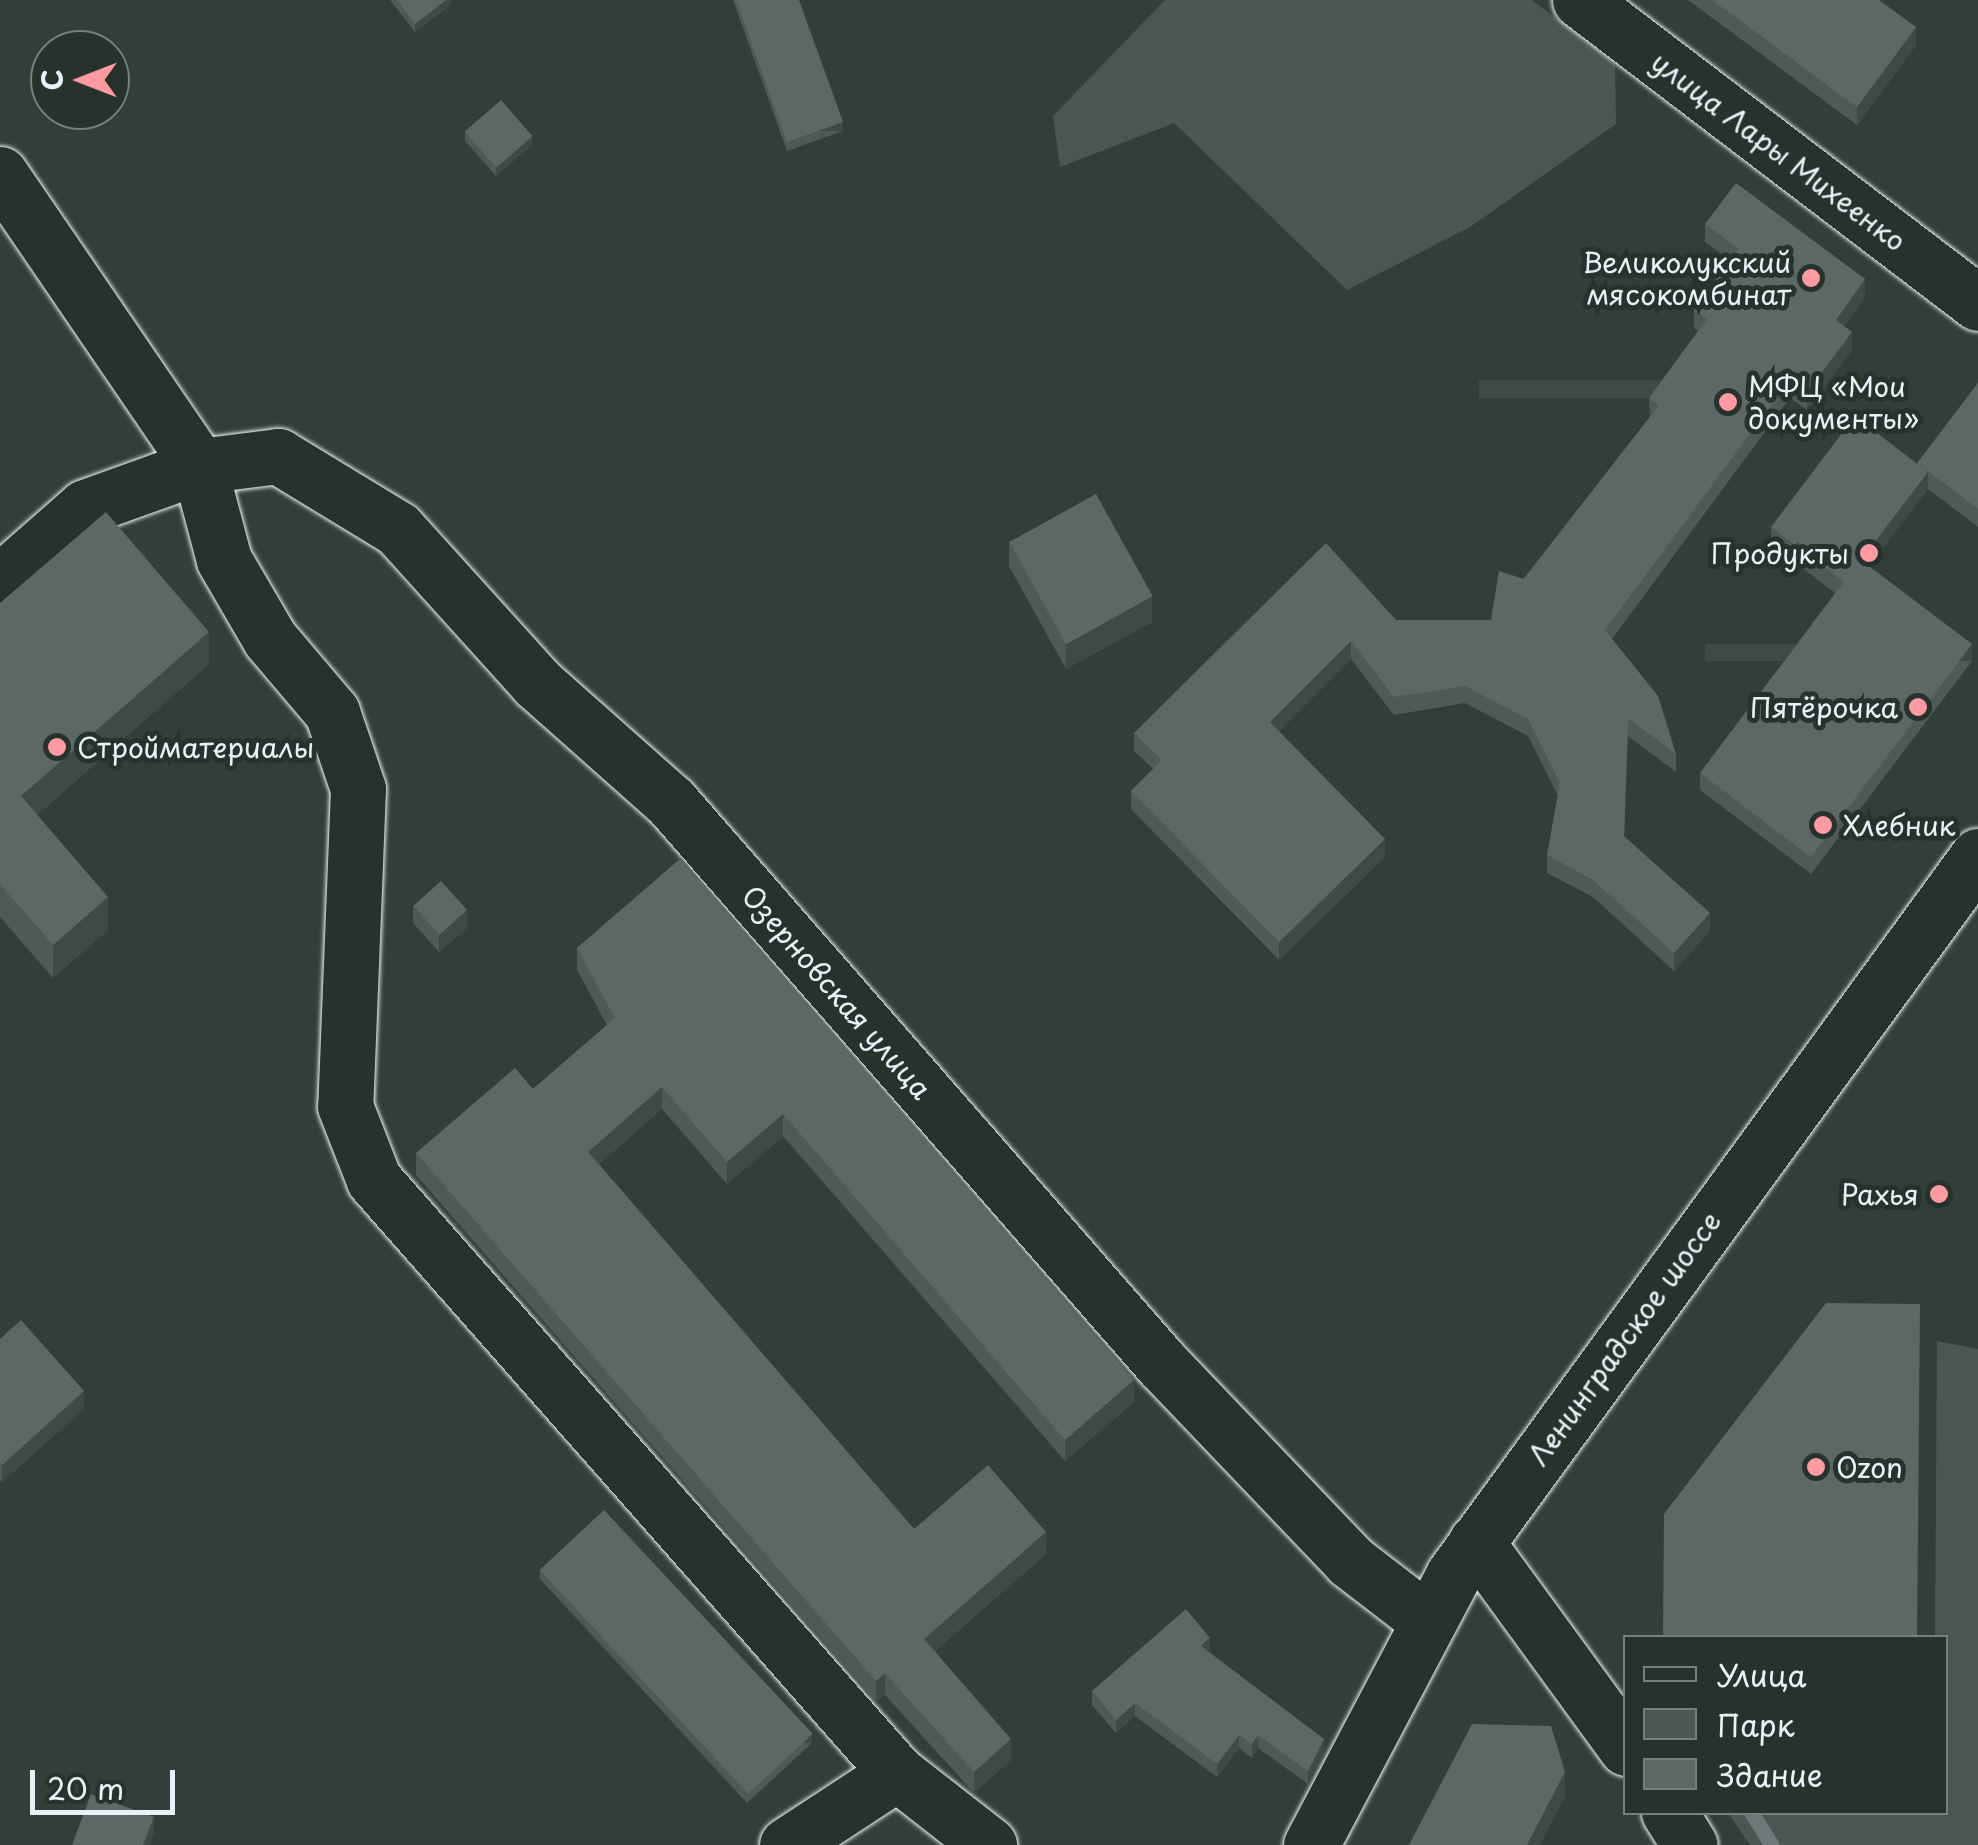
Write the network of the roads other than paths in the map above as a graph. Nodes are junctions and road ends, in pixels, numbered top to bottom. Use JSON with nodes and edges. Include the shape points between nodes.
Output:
{"nodes":[{"id":1,"x":1580,"y":0,"type":"edge"},
{"id":2,"x":0,"y":174,"type":"edge"},
{"id":3,"x":1978,"y":303,"type":"edge"},
{"id":4,"x":200,"y":466,"type":"junction"},
{"id":5,"x":0,"y":582,"type":"edge"},
{"id":6,"x":1978,"y":856,"type":"edge"},
{"id":7,"x":1476,"y":1542,"type":"junction"},
{"id":8,"x":1424,"y":1618,"type":"junction"},
{"id":9,"x":1623,"y":1744,"type":"edge"},
{"id":10,"x":896,"y":1773,"type":"junction"},
{"id":11,"x":1671,"y":1815,"type":"edge"},
{"id":12,"x":787,"y":1845,"type":"edge"},
{"id":13,"x":989,"y":1845,"type":"edge"},
{"id":14,"x":1311,"y":1845,"type":"edge"},
{"id":15,"x":1690,"y":1845,"type":"edge"}],
"edges":[{"from":1,"to":3,"type":"street","name":"улица Лары Михеенко"},
{"from":2,"to":4,"type":"street"},
{"from":4,"to":5,"type":"street","name":"Озерновская улица","via":[[85,507]]},
{"from":4,"to":8,"type":"street","name":"Озерновская улица","via":[[278,456],[398,529],[537,683],[671,802],[1162,1364],[1350,1561]]},
{"from":4,"to":10,"type":"street","via":[[224,560],[270,639],[332,712],[358,789],[344,1106],[374,1180]]},
{"from":6,"to":7,"type":"street","name":"Ленинградское шоссе"},
{"from":7,"to":8,"type":"street","name":"Ленинградское шоссе"},
{"from":7,"to":9,"type":"street"},
{"from":8,"to":14,"type":"street","name":"Ленинградское шоссе"},
{"from":10,"to":12,"type":"street"},
{"from":10,"to":13,"type":"street"},
{"from":11,"to":15,"type":"street"}]}
